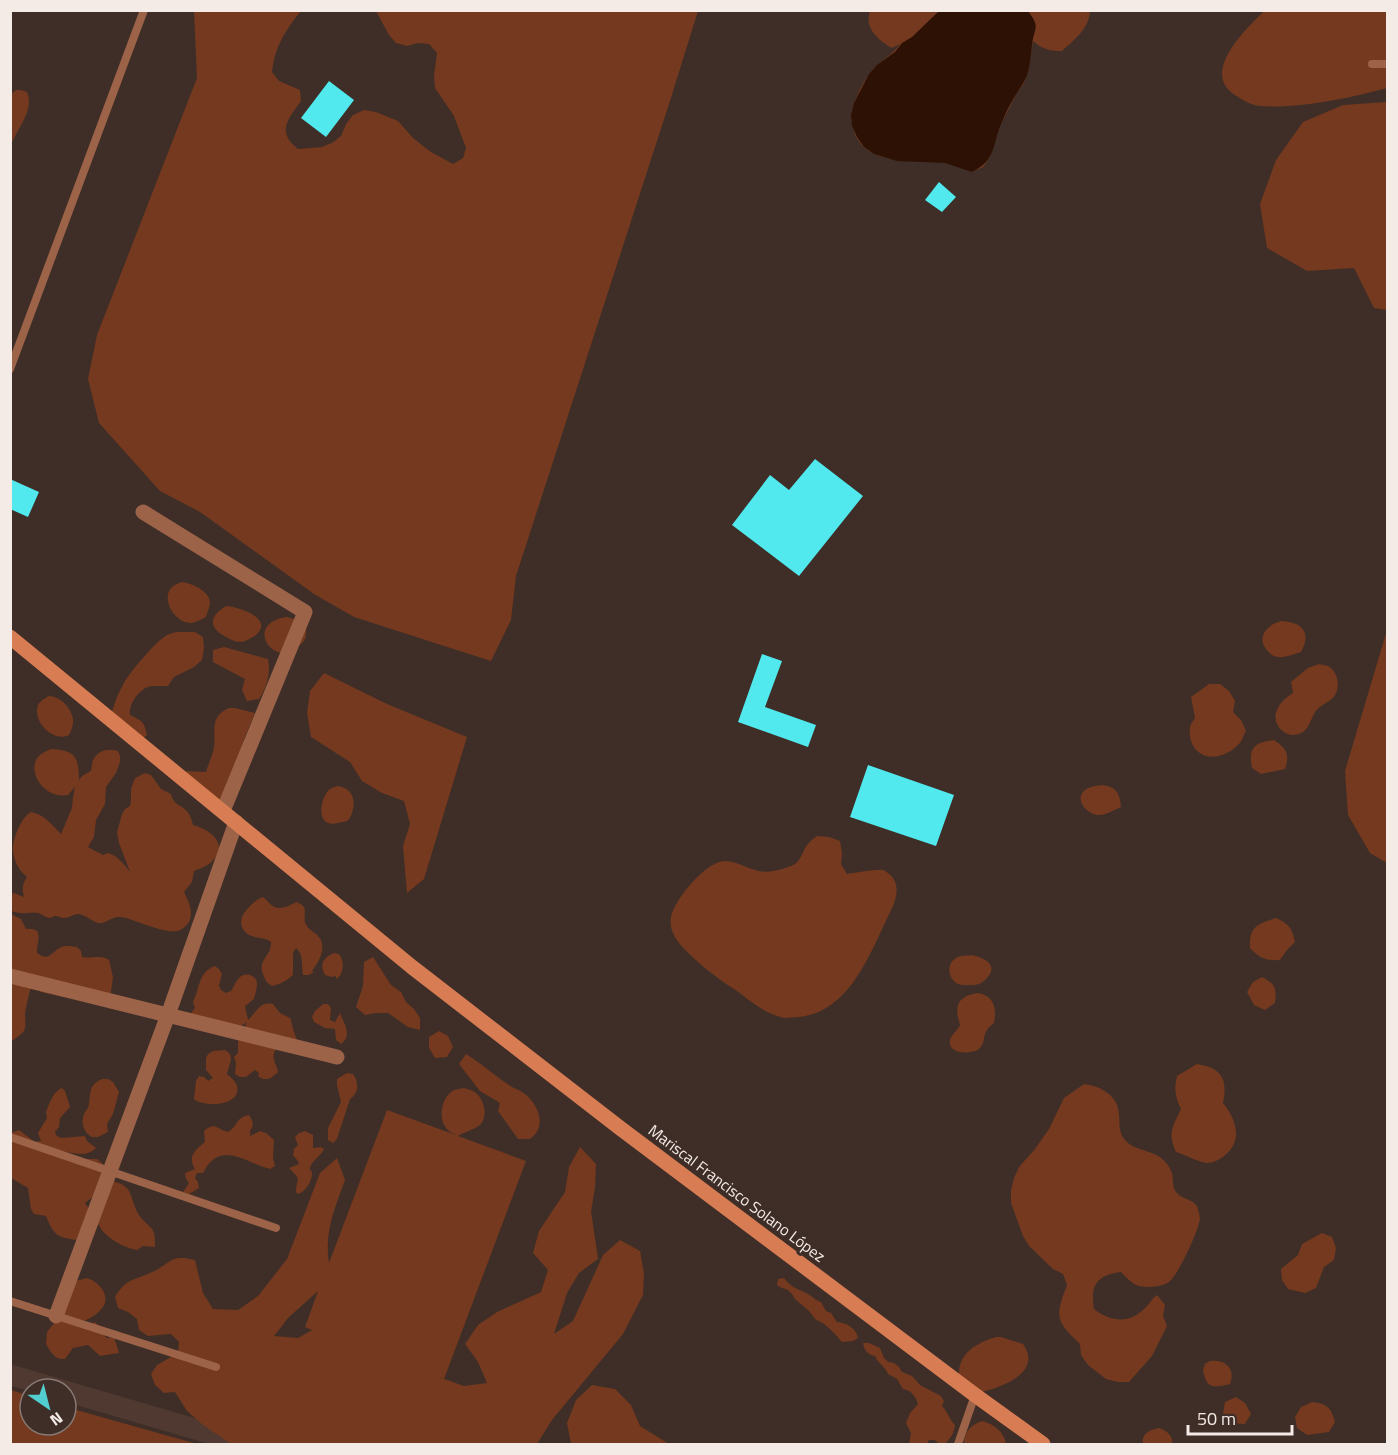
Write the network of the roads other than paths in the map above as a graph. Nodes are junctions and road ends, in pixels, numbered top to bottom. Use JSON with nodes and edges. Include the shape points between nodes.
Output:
{"nodes":[{"id":1,"x":144,"y":10,"type":"edge"},
{"id":2,"x":1372,"y":64,"type":"dead end"},
{"id":3,"x":1388,"y":64,"type":"edge"},
{"id":4,"x":10,"y":369,"type":"edge"},
{"id":5,"x":143,"y":513,"type":"dead end"},
{"id":6,"x":10,"y":637,"type":"edge"},
{"id":7,"x":223,"y":811,"type":"junction"},
{"id":8,"x":236,"y":822,"type":"junction"},
{"id":9,"x":10,"y":976,"type":"edge"},
{"id":10,"x":168,"y":1015,"type":"junction"},
{"id":11,"x":337,"y":1057,"type":"dead end"},
{"id":12,"x":10,"y":1137,"type":"edge"},
{"id":13,"x":110,"y":1170,"type":"junction"},
{"id":14,"x":276,"y":1228,"type":"dead end"},
{"id":15,"x":10,"y":1301,"type":"edge"},
{"id":16,"x":56,"y":1316,"type":"junction"},
{"id":17,"x":216,"y":1367,"type":"dead end"},
{"id":18,"x":975,"y":1395,"type":"junction"},
{"id":19,"x":958,"y":1444,"type":"edge"},
{"id":20,"x":1042,"y":1444,"type":"edge"}],
"edges":[{"from":1,"to":4,"type":"lane"},
{"from":2,"to":3,"type":"lane"},
{"from":5,"to":7,"type":"street","via":[[305,612]]},
{"from":6,"to":7,"type":"street","name":"Mariscal Francisco Solano López"},
{"from":7,"to":8,"type":"street","name":"Mariscal Francisco Solano López"},
{"from":8,"to":10,"type":"street"},
{"from":8,"to":18,"type":"street","name":"Mariscal Francisco Solano López","via":[[412,967]]},
{"from":9,"to":10,"type":"street"},
{"from":10,"to":11,"type":"street"},
{"from":10,"to":13,"type":"street"},
{"from":12,"to":13,"type":"lane"},
{"from":13,"to":14,"type":"lane"},
{"from":13,"to":16,"type":"street"},
{"from":15,"to":16,"type":"lane"},
{"from":16,"to":17,"type":"lane"},
{"from":18,"to":19,"type":"lane"},
{"from":18,"to":20,"type":"street","name":"Mariscal Francisco Solano López"}]}
